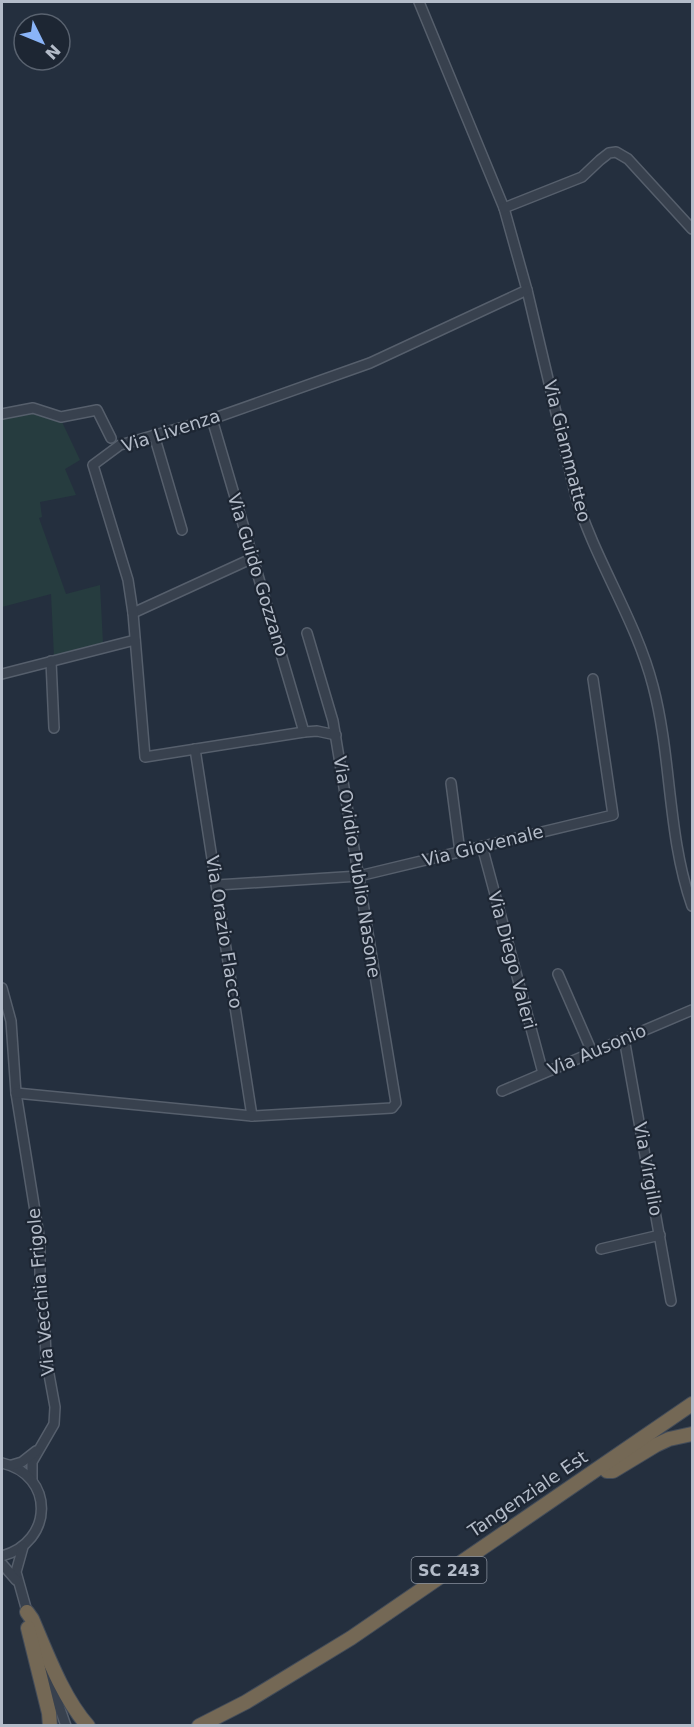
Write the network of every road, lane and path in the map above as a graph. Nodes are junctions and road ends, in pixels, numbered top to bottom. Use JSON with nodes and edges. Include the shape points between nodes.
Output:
{"nodes":[{"id":1,"x":419,"y":2,"type":"edge"},
{"id":2,"x":504,"y":208,"type":"junction"},
{"id":3,"x":693,"y":229,"type":"edge"},
{"id":4,"x":527,"y":290,"type":"junction"},
{"id":5,"x":2,"y":414,"type":"edge"},
{"id":6,"x":212,"y":419,"type":"junction"},
{"id":7,"x":154,"y":435,"type":"junction"},
{"id":8,"x":111,"y":438,"type":"dead end"},
{"id":9,"x":182,"y":530,"type":"dead end"},
{"id":10,"x":253,"y":558,"type":"junction"},
{"id":11,"x":133,"y":613,"type":"junction"},
{"id":12,"x":308,"y":633,"type":"dead end"},
{"id":13,"x":135,"y":640,"type":"junction"},
{"id":14,"x":51,"y":661,"type":"junction"},
{"id":15,"x":2,"y":674,"type":"edge"},
{"id":16,"x":593,"y":679,"type":"dead end"},
{"id":17,"x":54,"y":728,"type":"dead end"},
{"id":18,"x":304,"y":732,"type":"junction"},
{"id":19,"x":336,"y":735,"type":"junction"},
{"id":20,"x":195,"y":749,"type":"junction"},
{"id":21,"x":451,"y":783,"type":"dead end"},
{"id":22,"x":482,"y":846,"type":"junction"},
{"id":23,"x":460,"y":852,"type":"junction"},
{"id":24,"x":359,"y":876,"type":"junction"},
{"id":25,"x":217,"y":885,"type":"junction"},
{"id":26,"x":693,"y":906,"type":"edge"},
{"id":27,"x":558,"y":974,"type":"dead end"},
{"id":28,"x":2,"y":988,"type":"edge"},
{"id":29,"x":693,"y":1010,"type":"edge"},
{"id":30,"x":624,"y":1038,"type":"junction"},
{"id":31,"x":592,"y":1052,"type":"junction"},
{"id":32,"x":543,"y":1073,"type":"junction"},
{"id":33,"x":502,"y":1091,"type":"dead end"},
{"id":34,"x":16,"y":1093,"type":"junction"},
{"id":35,"x":252,"y":1116,"type":"junction"},
{"id":36,"x":660,"y":1235,"type":"junction"},
{"id":37,"x":601,"y":1249,"type":"dead end"},
{"id":38,"x":671,"y":1300,"type":"dead end"},
{"id":39,"x":693,"y":1396,"type":"edge"},
{"id":40,"x":693,"y":1404,"type":"edge"},
{"id":41,"x":693,"y":1413,"type":"edge"},
{"id":42,"x":693,"y":1434,"type":"edge"},
{"id":43,"x":644,"y":1437,"type":"junction"},
{"id":44,"x":38,"y":1450,"type":"junction"},
{"id":45,"x":7,"y":1464,"type":"edge"},
{"id":46,"x":607,"y":1471,"type":"junction"},
{"id":47,"x":32,"y":1480,"type":"junction"},
{"id":48,"x":23,"y":1547,"type":"junction"},
{"id":49,"x":2,"y":1556,"type":"edge"},
{"id":50,"x":2,"y":1564,"type":"edge"},
{"id":51,"x":19,"y":1588,"type":"junction"},
{"id":52,"x":26,"y":1609,"type":"junction"},
{"id":53,"x":215,"y":1723,"type":"edge"},
{"id":54,"x":50,"y":1725,"type":"edge"},
{"id":55,"x":66,"y":1725,"type":"edge"},
{"id":56,"x":88,"y":1725,"type":"edge"},
{"id":57,"x":192,"y":1725,"type":"edge"}],
"edges":[{"from":1,"to":2,"type":"street","name":"Via Giammatteo"},
{"from":2,"to":3,"type":"street","via":[[582,177],[609,153],[616,152],[628,159]]},
{"from":2,"to":4,"type":"street","name":"Via Giammatteo"},
{"from":4,"to":6,"type":"street","name":"Via Livenza","via":[[370,363]]},
{"from":4,"to":26,"type":"street","name":"Via Giammatteo","via":[[583,521],[631,624],[653,687],[680,859]]},
{"from":5,"to":8,"type":"street","via":[[33,408],[61,417],[97,410]]},
{"from":6,"to":7,"type":"street","name":"Via Livenza"},
{"from":6,"to":10,"type":"street","name":"Via Guido Gozzano"},
{"from":7,"to":9,"type":"street"},
{"from":7,"to":11,"type":"street","name":"Via Livenza","via":[[120,445],[93,465],[128,580]]},
{"from":10,"to":11,"type":"street"},
{"from":10,"to":18,"type":"street","name":"Via Guido Gozzano"},
{"from":11,"to":13,"type":"street","name":"Via Livenza"},
{"from":12,"to":19,"type":"street","name":"Via Ovidio Publio Nasone"},
{"from":13,"to":14,"type":"street"},
{"from":13,"to":20,"type":"street","name":"Via Livenza","via":[[145,757]]},
{"from":14,"to":15,"type":"street"},
{"from":14,"to":17,"type":"street"},
{"from":16,"to":22,"type":"street","name":"Via Giovenale","via":[[613,815]]},
{"from":18,"to":19,"type":"street"},
{"from":18,"to":20,"type":"street"},
{"from":19,"to":24,"type":"street","name":"Via Ovidio Publio Nasone"},
{"from":20,"to":25,"type":"street","name":"Via Orazio Flacco"},
{"from":21,"to":23,"type":"street"},
{"from":22,"to":23,"type":"street","name":"Via Giovenale"},
{"from":22,"to":32,"type":"street","name":"Via Diego Valeri"},
{"from":23,"to":24,"type":"street","name":"Via Giovenale"},
{"from":24,"to":25,"type":"street","name":"Via Giovenale"},
{"from":24,"to":35,"type":"street","name":"Via Ovidio Publio Nasone","via":[[396,1103],[392,1108]]},
{"from":25,"to":35,"type":"street","name":"Via Orazio Flacco"},
{"from":27,"to":31,"type":"street"},
{"from":28,"to":34,"type":"street","name":"Via Vecchia Frigole","via":[[11,1021]]},
{"from":29,"to":30,"type":"street","name":"Via Ausonio"},
{"from":30,"to":31,"type":"street","name":"Via Ausonio"},
{"from":30,"to":36,"type":"street","name":"Via Virgilio"},
{"from":31,"to":32,"type":"street","name":"Via Ausonio"},
{"from":32,"to":33,"type":"street","name":"Via Ausonio"},
{"from":34,"to":35,"type":"street"},
{"from":34,"to":44,"type":"street","name":"Via Vecchia Frigole","via":[[40,1242],[46,1358],[55,1407],[54,1424]]},
{"from":36,"to":37,"type":"street"},
{"from":36,"to":38,"type":"street","name":"Via Virgilio"},
{"from":39,"to":43,"type":"highway","via":[[651,1426]]},
{"from":40,"to":43,"type":"highway","name":"Tangenziale Est","number":"SC 243"},
{"from":41,"to":46,"type":"highway","name":"Tangenziale Est","number":"SC 243"},
{"from":42,"to":46,"type":"highway","via":[[669,1439]]},
{"from":43,"to":53,"type":"highway","name":"Tangenziale Est","number":"SC 243","via":[[351,1638]]},
{"from":44,"to":45,"type":"street","name":"Via Vecchia Frigole","via":[[22,1462]]},
{"from":44,"to":47,"type":"street","name":"Via Vecchia Frigole","via":[[32,1462]]},
{"from":45,"to":47,"type":"street","name":"Via Vecchia Frigole"},
{"from":46,"to":53,"type":"highway","name":"Tangenziale Est","number":"SC 243","via":[[358,1643],[262,1702]]},
{"from":47,"to":48,"type":"street","name":"Via Vecchia Frigole","via":[[38,1491],[41,1515],[32,1538]]},
{"from":48,"to":49,"type":"street"},
{"from":48,"to":51,"type":"street","name":"Via Vecchia Frigole","via":[[16,1572]]},
{"from":50,"to":51,"type":"street","name":"Via Vecchia Frigole"},
{"from":51,"to":52,"type":"street","name":"Via Vecchia Frigole"},
{"from":52,"to":54,"type":"highway"},
{"from":52,"to":55,"type":"street","name":"Via Vecchia Frigole"},
{"from":52,"to":56,"type":"highway","via":[[66,1692]]},
{"from":53,"to":57,"type":"highway"}]}
